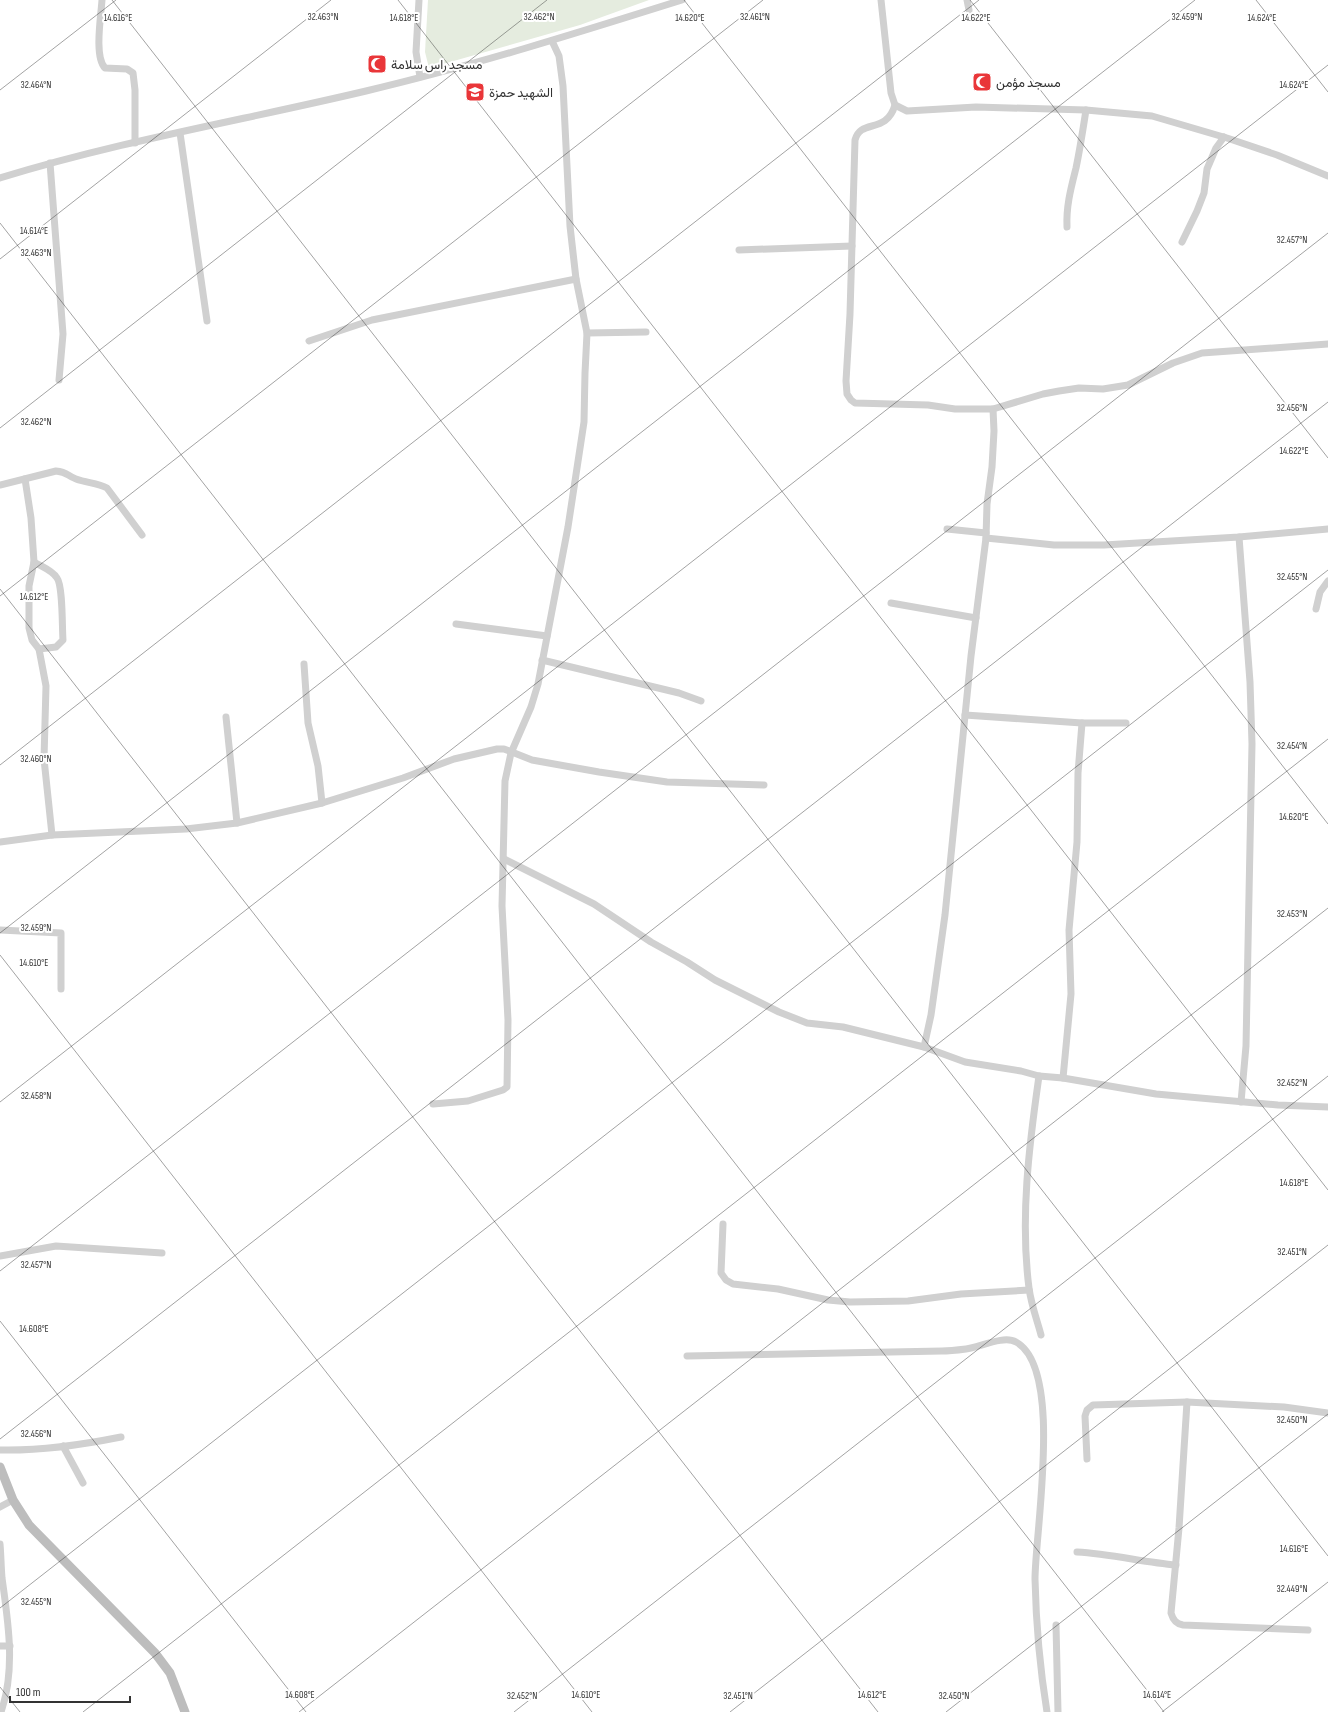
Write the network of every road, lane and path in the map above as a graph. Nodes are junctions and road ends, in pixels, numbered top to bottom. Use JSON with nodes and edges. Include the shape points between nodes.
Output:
{"nodes":[{"id":1,"x":102,"y":0,"type":"edge"},
{"id":2,"x":419,"y":0,"type":"edge"},
{"id":3,"x":682,"y":0,"type":"edge"},
{"id":4,"x":881,"y":0,"type":"edge"},
{"id":5,"x":967,"y":0,"type":"edge"},
{"id":6,"x":969,"y":10,"type":"dead end"},
{"id":7,"x":552,"y":41,"type":"junction"},
{"id":8,"x":420,"y":77,"type":"junction"},
{"id":9,"x":895,"y":105,"type":"junction"},
{"id":10,"x":1086,"y":110,"type":"junction"},
{"id":11,"x":180,"y":133,"type":"junction"},
{"id":12,"x":1224,"y":137,"type":"junction"},
{"id":13,"x":134,"y":143,"type":"junction"},
{"id":14,"x":50,"y":163,"type":"junction"},
{"id":15,"x":1328,"y":176,"type":"edge"},
{"id":16,"x":0,"y":178,"type":"edge"},
{"id":17,"x":1067,"y":227,"type":"dead end"},
{"id":18,"x":1182,"y":242,"type":"dead end"},
{"id":19,"x":852,"y":246,"type":"junction"},
{"id":20,"x":739,"y":250,"type":"dead end"},
{"id":21,"x":576,"y":279,"type":"junction"},
{"id":22,"x":207,"y":321,"type":"dead end"},
{"id":23,"x":646,"y":332,"type":"dead end"},
{"id":24,"x":587,"y":333,"type":"junction"},
{"id":25,"x":309,"y":341,"type":"dead end"},
{"id":26,"x":1328,"y":344,"type":"edge"},
{"id":27,"x":59,"y":380,"type":"dead end"},
{"id":28,"x":994,"y":409,"type":"junction"},
{"id":29,"x":25,"y":479,"type":"junction"},
{"id":30,"x":0,"y":485,"type":"edge"},
{"id":31,"x":947,"y":529,"type":"dead end"},
{"id":32,"x":1328,"y":529,"type":"edge"},
{"id":33,"x":142,"y":535,"type":"dead end"},
{"id":34,"x":986,"y":536,"type":"junction"},
{"id":35,"x":1239,"y":536,"type":"junction"},
{"id":36,"x":34,"y":562,"type":"junction"},
{"id":37,"x":1328,"y":582,"type":"edge"},
{"id":38,"x":891,"y":603,"type":"dead end"},
{"id":39,"x":1316,"y":609,"type":"dead end"},
{"id":40,"x":976,"y":618,"type":"junction"},
{"id":41,"x":456,"y":624,"type":"dead end"},
{"id":42,"x":547,"y":636,"type":"junction"},
{"id":43,"x":39,"y":649,"type":"junction"},
{"id":44,"x":542,"y":660,"type":"junction"},
{"id":45,"x":304,"y":664,"type":"dead end"},
{"id":46,"x":701,"y":701,"type":"dead end"},
{"id":47,"x":966,"y":715,"type":"junction"},
{"id":48,"x":226,"y":717,"type":"dead end"},
{"id":49,"x":1126,"y":723,"type":"dead end"},
{"id":50,"x":1082,"y":724,"type":"junction"},
{"id":51,"x":511,"y":752,"type":"junction"},
{"id":52,"x":764,"y":785,"type":"dead end"},
{"id":53,"x":322,"y":803,"type":"junction"},
{"id":54,"x":237,"y":823,"type":"junction"},
{"id":55,"x":52,"y":835,"type":"junction"},
{"id":56,"x":0,"y":842,"type":"edge"},
{"id":57,"x":504,"y":859,"type":"junction"},
{"id":58,"x":0,"y":930,"type":"edge"},
{"id":59,"x":61,"y":989,"type":"dead end"},
{"id":60,"x":924,"y":1047,"type":"junction"},
{"id":61,"x":1039,"y":1076,"type":"junction"},
{"id":62,"x":1063,"y":1078,"type":"junction"},
{"id":63,"x":1241,"y":1102,"type":"junction"},
{"id":64,"x":433,"y":1104,"type":"dead end"},
{"id":65,"x":1328,"y":1107,"type":"edge"},
{"id":66,"x":723,"y":1224,"type":"dead end"},
{"id":67,"x":162,"y":1253,"type":"dead end"},
{"id":68,"x":0,"y":1256,"type":"edge"},
{"id":69,"x":1029,"y":1290,"type":"junction"},
{"id":70,"x":1041,"y":1335,"type":"dead end"},
{"id":71,"x":687,"y":1356,"type":"dead end"},
{"id":72,"x":1187,"y":1402,"type":"junction"},
{"id":73,"x":1328,"y":1413,"type":"edge"},
{"id":74,"x":121,"y":1437,"type":"dead end"},
{"id":75,"x":63,"y":1446,"type":"junction"},
{"id":76,"x":0,"y":1450,"type":"edge"},
{"id":77,"x":1087,"y":1459,"type":"dead end"},
{"id":78,"x":0,"y":1466,"type":"edge"},
{"id":79,"x":83,"y":1483,"type":"dead end"},
{"id":80,"x":13,"y":1500,"type":"junction"},
{"id":81,"x":0,"y":1507,"type":"edge"},
{"id":82,"x":0,"y":1544,"type":"edge"},
{"id":83,"x":1077,"y":1552,"type":"dead end"},
{"id":84,"x":1176,"y":1565,"type":"junction"},
{"id":85,"x":1056,"y":1624,"type":"dead end"},
{"id":86,"x":1308,"y":1630,"type":"dead end"},
{"id":87,"x":0,"y":1646,"type":"edge"},
{"id":88,"x":10,"y":1646,"type":"junction"},
{"id":89,"x":1,"y":1712,"type":"edge"},
{"id":90,"x":185,"y":1712,"type":"edge"},
{"id":91,"x":1047,"y":1712,"type":"edge"},
{"id":92,"x":1058,"y":1712,"type":"edge"}],
"edges":[{"from":1,"to":13,"type":"street","via":[[100,60],[105,68],[127,69],[133,73]]},
{"from":2,"to":8,"type":"street","via":[[416,52]]},
{"from":3,"to":7,"type":"street"},
{"from":4,"to":9,"type":"street","via":[[888,78]]},
{"from":5,"to":6,"type":"street"},
{"from":7,"to":8,"type":"street"},
{"from":7,"to":21,"type":"street","via":[[559,56],[563,86],[566,168]]},
{"from":8,"to":11,"type":"street"},
{"from":9,"to":10,"type":"street","via":[[900,109],[914,112],[976,107]]},
{"from":9,"to":19,"type":"street","via":[[888,120],[861,129],[855,140]]},
{"from":10,"to":12,"type":"street","via":[[1152,116]]},
{"from":10,"to":17,"type":"street","via":[[1068,198]]},
{"from":11,"to":13,"type":"street"},
{"from":11,"to":22,"type":"street"},
{"from":12,"to":15,"type":"street"},
{"from":12,"to":18,"type":"street","via":[[1207,169],[1204,193]]},
{"from":13,"to":14,"type":"street"},
{"from":14,"to":16,"type":"street"},
{"from":14,"to":27,"type":"street","via":[[63,334]]},
{"from":19,"to":20,"type":"street"},
{"from":19,"to":28,"type":"street","via":[[846,381],[847,394],[851,400],[867,404]]},
{"from":21,"to":24,"type":"street"},
{"from":21,"to":25,"type":"street","via":[[372,320]]},
{"from":23,"to":24,"type":"street"},
{"from":24,"to":42,"type":"street","via":[[584,422],[568,527]]},
{"from":26,"to":28,"type":"street","via":[[1202,353],[1162,368],[1128,385],[1059,391]]},
{"from":28,"to":34,"type":"street"},
{"from":29,"to":30,"type":"street"},
{"from":29,"to":33,"type":"street","via":[[61,471],[76,479],[102,485],[107,488]]},
{"from":29,"to":36,"type":"street"},
{"from":31,"to":34,"type":"street"},
{"from":32,"to":35,"type":"street"},
{"from":34,"to":35,"type":"street","via":[[1054,544],[1104,545]]},
{"from":34,"to":40,"type":"street"},
{"from":35,"to":63,"type":"street","via":[[1252,744],[1246,1046]]},
{"from":36,"to":43,"type":"street","via":[[28,613],[32,640]]},
{"from":36,"to":43,"type":"street","via":[[59,580],[63,640],[56,647]]},
{"from":37,"to":39,"type":"street","via":[[1320,592]]},
{"from":38,"to":40,"type":"street"},
{"from":40,"to":47,"type":"street"},
{"from":41,"to":42,"type":"street"},
{"from":42,"to":44,"type":"street"},
{"from":43,"to":55,"type":"street","via":[[46,686],[44,759]]},
{"from":44,"to":46,"type":"street","via":[[679,693]]},
{"from":44,"to":51,"type":"street","via":[[531,707]]},
{"from":45,"to":53,"type":"street","via":[[308,723],[318,766]]},
{"from":47,"to":50,"type":"street"},
{"from":47,"to":60,"type":"street","via":[[945,915]]},
{"from":48,"to":54,"type":"street"},
{"from":49,"to":50,"type":"street"},
{"from":50,"to":62,"type":"street","via":[[1077,842],[1069,930],[1071,994]]},
{"from":51,"to":52,"type":"street","via":[[532,760],[667,782]]},
{"from":51,"to":53,"type":"street","via":[[497,749],[454,760]]},
{"from":51,"to":57,"type":"street","via":[[505,781]]},
{"from":53,"to":54,"type":"street"},
{"from":54,"to":55,"type":"street","via":[[186,829]]},
{"from":55,"to":56,"type":"street"},
{"from":57,"to":60,"type":"street","via":[[594,904],[715,980],[779,1012],[807,1023],[843,1027]]},
{"from":57,"to":64,"type":"street","via":[[502,906],[508,1020],[507,1087],[468,1101]]},
{"from":58,"to":59,"type":"street","via":[[61,933]]},
{"from":60,"to":61,"type":"street","via":[[965,1062]]},
{"from":61,"to":62,"type":"street"},
{"from":61,"to":69,"type":"street","via":[[1026,1203]]},
{"from":62,"to":63,"type":"street","via":[[1156,1094]]},
{"from":63,"to":65,"type":"street"},
{"from":66,"to":69,"type":"street","via":[[721,1273],[732,1284],[778,1289],[843,1302],[908,1301],[955,1294]]},
{"from":67,"to":68,"type":"street","via":[[56,1246]]},
{"from":69,"to":70,"type":"street"},
{"from":71,"to":91,"type":"street","via":[[949,1351],[1010,1340],[1022,1346],[1032,1363],[1043,1403],[1043,1479],[1035,1580],[1043,1692]]},
{"from":72,"to":73,"type":"street","via":[[1284,1407]]},
{"from":72,"to":77,"type":"street","via":[[1093,1405],[1085,1416]]},
{"from":72,"to":84,"type":"street"},
{"from":74,"to":75,"type":"street"},
{"from":75,"to":76,"type":"street"},
{"from":75,"to":79,"type":"street"},
{"from":78,"to":80,"type":"street"},
{"from":80,"to":81,"type":"street"},
{"from":80,"to":90,"type":"street","via":[[29,1525],[53,1551],[155,1653],[170,1673]]},
{"from":82,"to":88,"type":"street"},
{"from":83,"to":84,"type":"street"},
{"from":84,"to":86,"type":"street","via":[[1171,1613],[1177,1623]]},
{"from":85,"to":92,"type":"street"},
{"from":87,"to":88,"type":"street"},
{"from":88,"to":89,"type":"street","via":[[5,1701]]}]}
